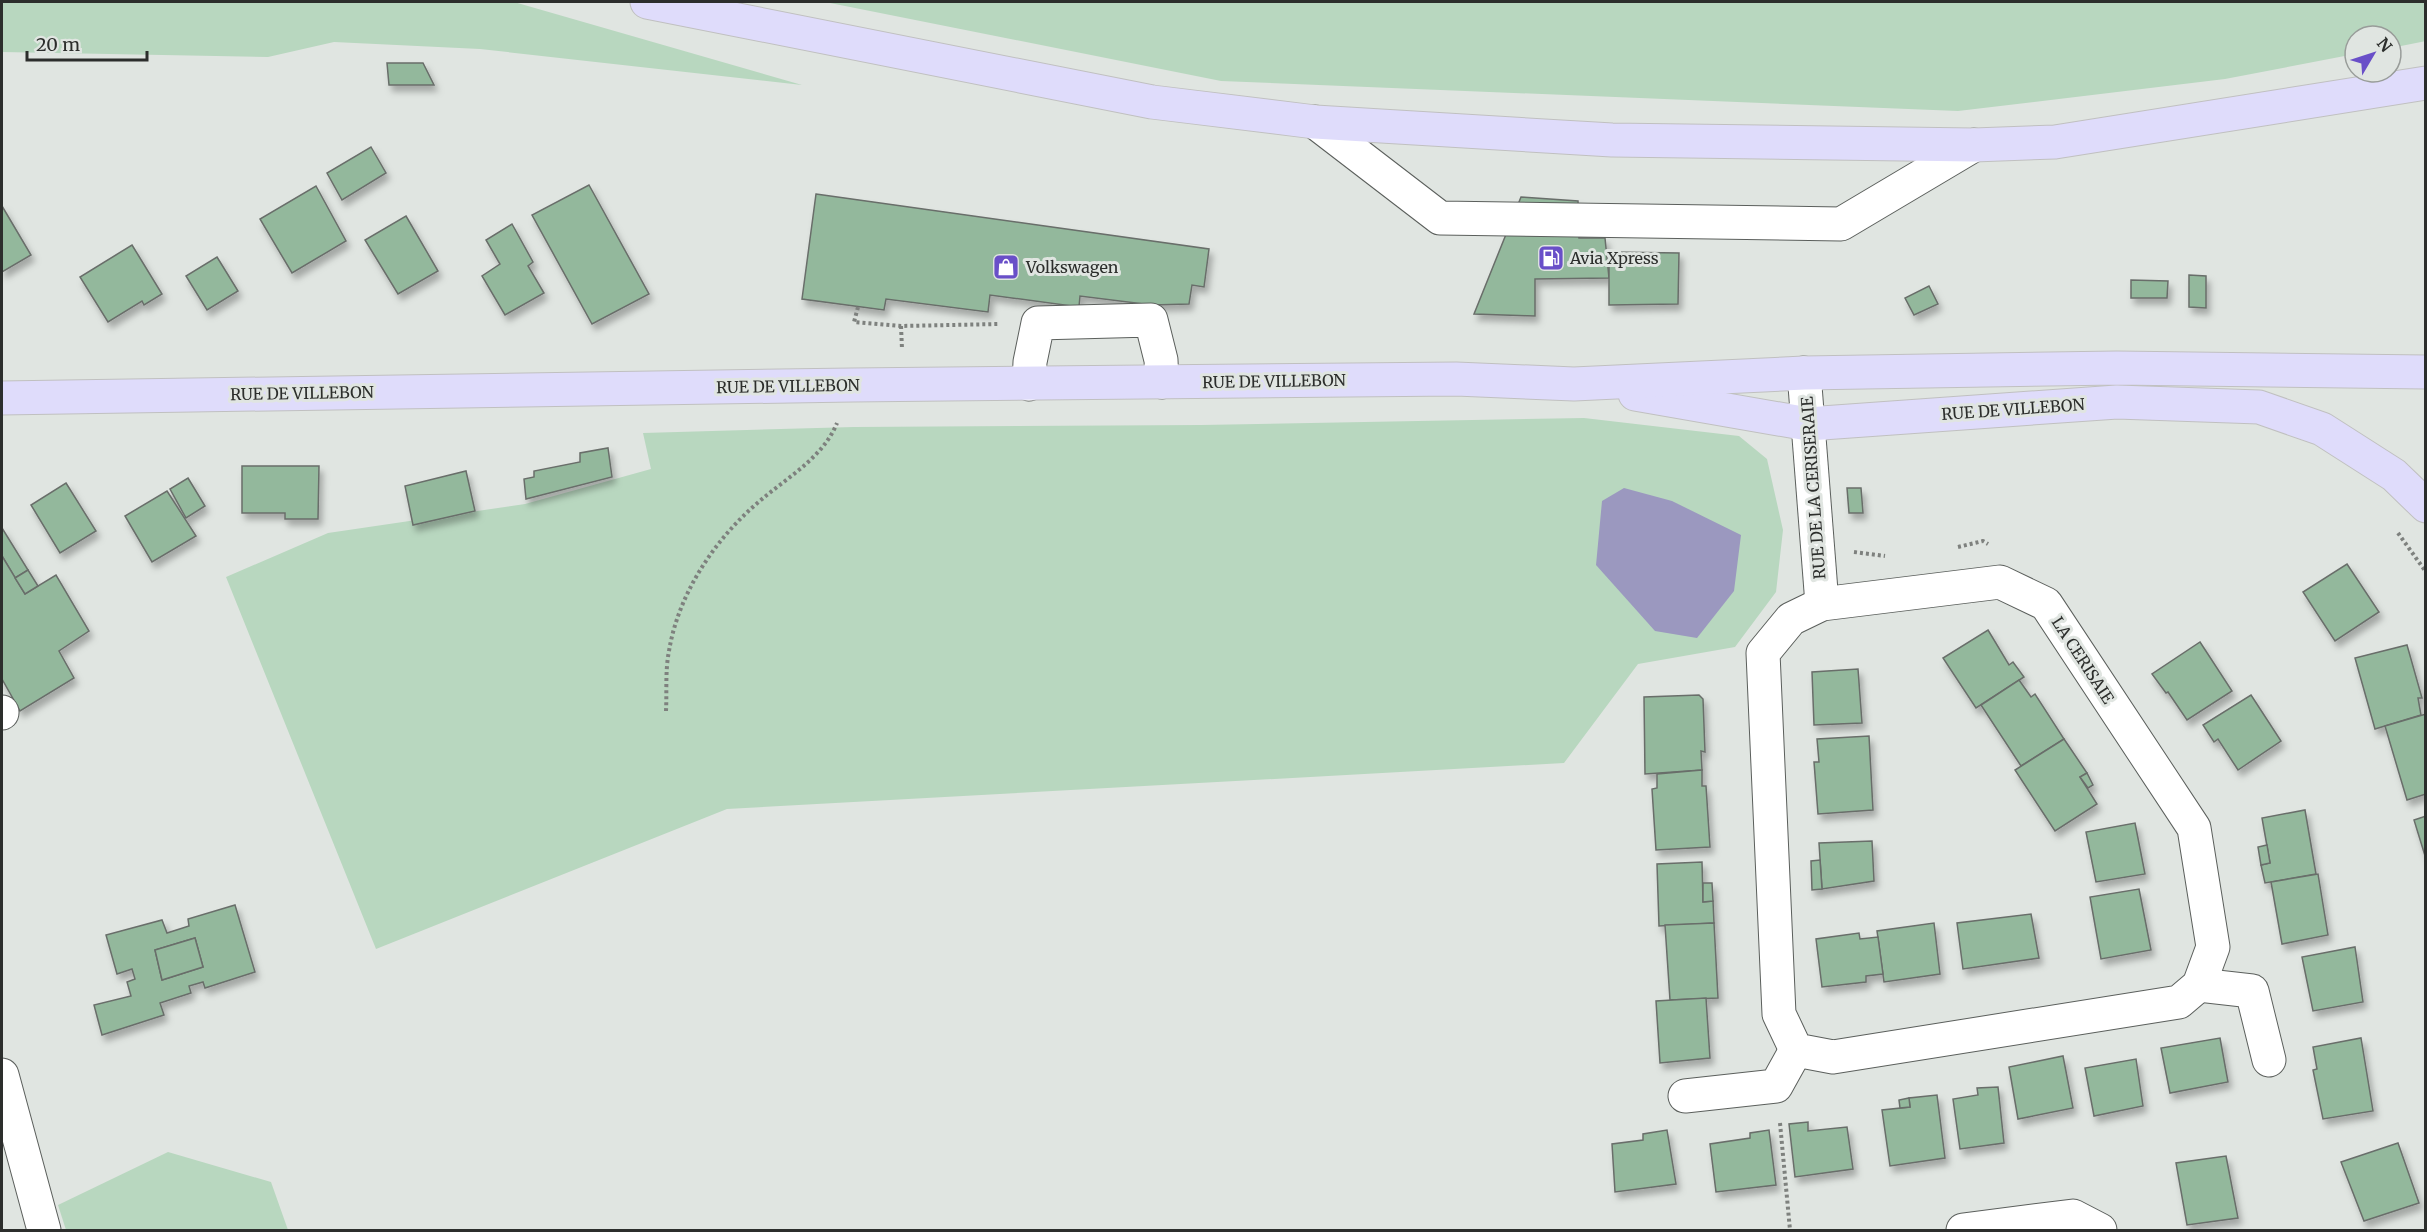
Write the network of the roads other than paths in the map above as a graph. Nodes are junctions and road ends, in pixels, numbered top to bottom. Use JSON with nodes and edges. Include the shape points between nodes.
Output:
{"nodes":[{"id":1,"x":647,"y":2,"type":"edge"},
{"id":2,"x":2426,"y":83,"type":"edge"},
{"id":3,"x":1315,"y":122,"type":"junction"},
{"id":4,"x":1974,"y":145,"type":"junction"},
{"id":5,"x":1804,"y":372,"type":"junction"},
{"id":6,"x":2426,"y":372,"type":"edge"},
{"id":7,"x":1162,"y":382,"type":"junction"},
{"id":8,"x":1029,"y":384,"type":"junction"},
{"id":9,"x":1575,"y":384,"type":"junction"},
{"id":10,"x":2,"y":398,"type":"edge"},
{"id":11,"x":1808,"y":424,"type":"junction"},
{"id":12,"x":2426,"y":506,"type":"edge"},
{"id":13,"x":1822,"y":604,"type":"junction"},
{"id":14,"x":2199,"y":985,"type":"junction"},
{"id":15,"x":1796,"y":1050,"type":"junction"},
{"id":16,"x":2269,"y":1060,"type":"dead end"},
{"id":17,"x":2,"y":1075,"type":"edge"},
{"id":18,"x":1685,"y":1096,"type":"dead end"},
{"id":19,"x":44,"y":1230,"type":"edge"},
{"id":20,"x":1963,"y":1230,"type":"edge"},
{"id":21,"x":2100,"y":1230,"type":"edge"}],
"edges":[{"from":1,"to":3,"type":"main road","via":[[1152,102]]},
{"from":2,"to":4,"type":"main road","via":[[2055,142]]},
{"from":3,"to":4,"type":"main road","via":[[1611,140]]},
{"from":3,"to":4,"type":"street","via":[[1440,218],[1841,224]]},
{"from":5,"to":6,"type":"main road","name":"RUE DE VILLEBON","via":[[2116,368]]},
{"from":5,"to":9,"type":"main road","name":"RUE DE VILLEBON"},
{"from":5,"to":11,"type":"street","name":"RUE DE LA CERISERAIE"},
{"from":7,"to":8,"type":"main road","name":"RUE DE VILLEBON"},
{"from":7,"to":8,"type":"street","via":[[1161,360],[1150,320],[1038,323]]},
{"from":7,"to":9,"type":"main road","name":"RUE DE VILLEBON","via":[[1456,379]]},
{"from":8,"to":10,"type":"main road","name":"RUE DE VILLEBON"},
{"from":9,"to":11,"type":"main road","name":"RUE DE VILLEBON"},
{"from":11,"to":12,"type":"main road","name":"RUE DE VILLEBON","via":[[2117,402],[2259,407],[2322,429],[2394,475]]},
{"from":11,"to":13,"type":"street","name":"RUE DE LA CERISERAIE"},
{"from":13,"to":14,"type":"street","name":"LA CERISAIE","via":[[2000,582],[2046,604],[2194,828],[2213,947]]},
{"from":13,"to":15,"type":"street","name":"LA CERISAIE","via":[[1791,619],[1763,653],[1779,1014]]},
{"from":14,"to":15,"type":"street","via":[[2179,1002],[1833,1056]]},
{"from":14,"to":16,"type":"street","via":[[2252,991]]},
{"from":15,"to":18,"type":"street","via":[[1776,1086]]},
{"from":17,"to":19,"type":"street"},
{"from":20,"to":21,"type":"street","via":[[2073,1216]]}]}
